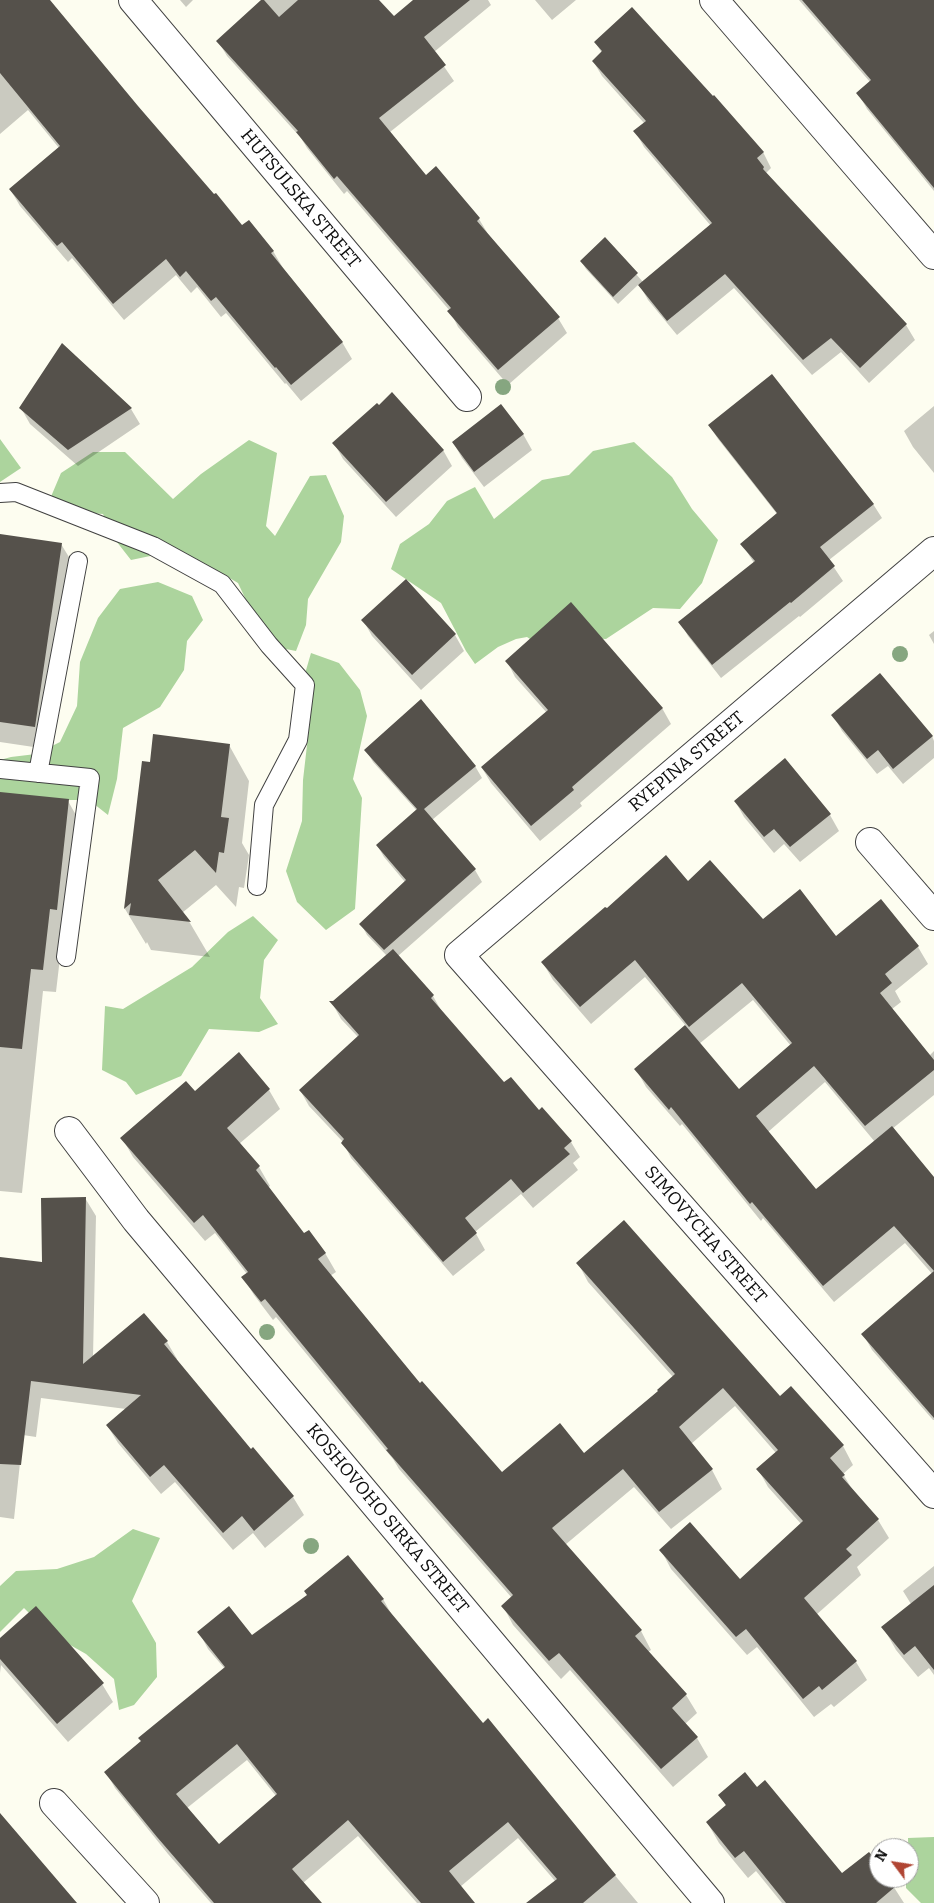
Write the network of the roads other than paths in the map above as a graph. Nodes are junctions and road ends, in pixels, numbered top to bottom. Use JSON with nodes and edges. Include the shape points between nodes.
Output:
{"nodes":[{"id":1,"x":134,"y":0,"type":"edge"},
{"id":2,"x":714,"y":0,"type":"edge"},
{"id":3,"x":934,"y":255,"type":"edge"},
{"id":4,"x":467,"y":397,"type":"dead end"},
{"id":5,"x":0,"y":493,"type":"edge"},
{"id":6,"x":934,"y":551,"type":"edge"},
{"id":7,"x":78,"y":561,"type":"dead end"},
{"id":8,"x":0,"y":769,"type":"edge"},
{"id":9,"x":38,"y":773,"type":"junction"},
{"id":10,"x":870,"y":842,"type":"dead end"},
{"id":11,"x":257,"y":886,"type":"dead end"},
{"id":12,"x":934,"y":916,"type":"edge"},
{"id":13,"x":66,"y":957,"type":"dead end"},
{"id":14,"x":476,"y":976,"type":"joint"},
{"id":15,"x":69,"y":1131,"type":"dead end"},
{"id":16,"x":934,"y":1494,"type":"edge"},
{"id":17,"x":54,"y":1803,"type":"dead end"},
{"id":18,"x":145,"y":1903,"type":"edge"},
{"id":19,"x":710,"y":1903,"type":"edge"}],
"edges":[{"from":1,"to":4,"type":"street","name":"HUTSULSKA STREET"},
{"from":2,"to":3,"type":"street"},
{"from":5,"to":11,"type":"lane","via":[[16,492],[153,546],[222,584],[305,686],[298,740],[264,805]]},
{"from":6,"to":14,"type":"street","name":"RYEPINA STREET","via":[[459,955]]},
{"from":7,"to":9,"type":"lane"},
{"from":8,"to":9,"type":"lane"},
{"from":9,"to":13,"type":"lane","via":[[90,778]]},
{"from":10,"to":12,"type":"street"},
{"from":14,"to":16,"type":"street","name":"SIMOVYCHA STREET"},
{"from":15,"to":19,"type":"street","name":"KOSHOVOHO SIRKA STREET","via":[[136,1220]]},
{"from":17,"to":18,"type":"street"}]}
